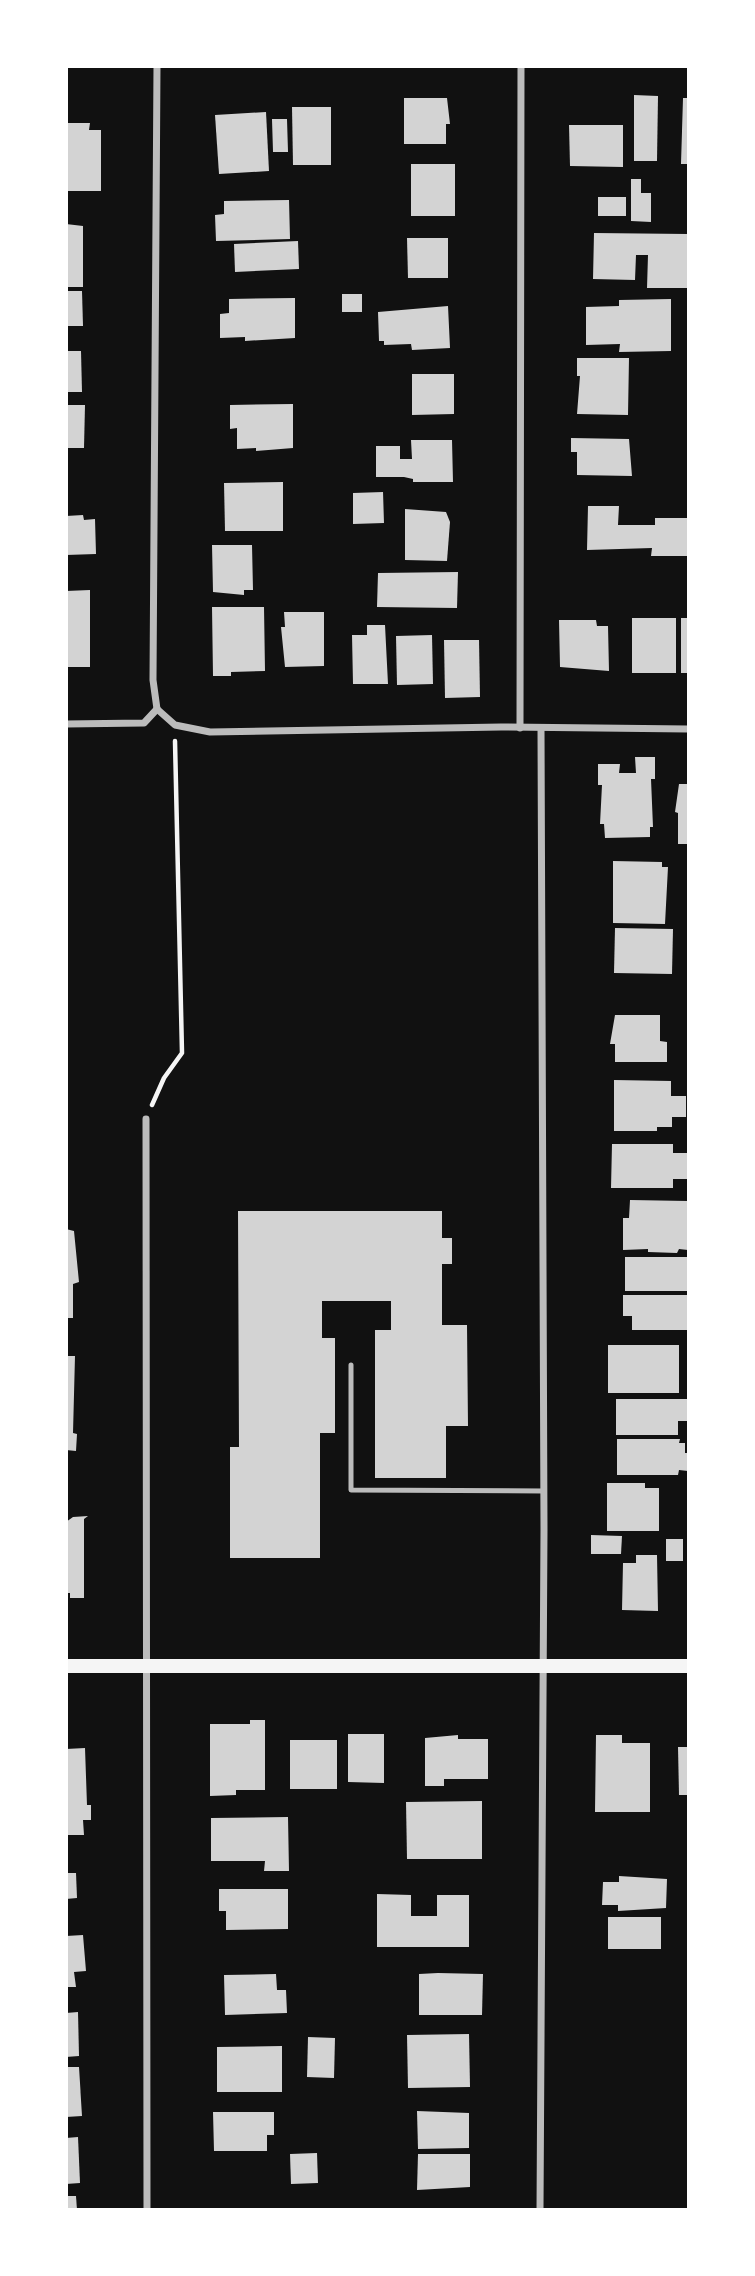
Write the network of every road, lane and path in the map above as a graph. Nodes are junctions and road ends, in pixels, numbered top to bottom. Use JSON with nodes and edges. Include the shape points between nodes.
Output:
{"nodes":[{"id":1,"x":158,"y":66,"type":"edge"},
{"id":2,"x":522,"y":66,"type":"edge"},
{"id":3,"x":157,"y":709,"type":"junction"},
{"id":4,"x":66,"y":724,"type":"edge"},
{"id":5,"x":175,"y":725,"type":"junction"},
{"id":6,"x":520,"y":728,"type":"junction"},
{"id":7,"x":541,"y":728,"type":"junction"},
{"id":8,"x":688,"y":729,"type":"edge"},
{"id":9,"x":146,"y":1119,"type":"joint"},
{"id":10,"x":351,"y":1365,"type":"dead end"},
{"id":11,"x":544,"y":1491,"type":"junction"},
{"id":12,"x":66,"y":1666,"type":"edge"},
{"id":13,"x":148,"y":1666,"type":"junction"},
{"id":14,"x":544,"y":1666,"type":"junction"},
{"id":15,"x":688,"y":1666,"type":"edge"},
{"id":16,"x":147,"y":2210,"type":"edge"},
{"id":17,"x":540,"y":2210,"type":"edge"}],
"edges":[{"from":1,"to":3,"type":"street","via":[[153,666]]},
{"from":2,"to":6,"type":"street"},
{"from":3,"to":4,"type":"street","via":[[144,723]]},
{"from":3,"to":5,"type":"street"},
{"from":5,"to":6,"type":"street","via":[[210,732]]},
{"from":5,"to":9,"type":"path","via":[[182,1053],[164,1078]]},
{"from":6,"to":7,"type":"street"},
{"from":7,"to":8,"type":"street"},
{"from":7,"to":11,"type":"street"},
{"from":9,"to":13,"type":"street"},
{"from":10,"to":11,"type":"lane","via":[[351,1490]]},
{"from":11,"to":14,"type":"street"},
{"from":12,"to":13,"type":"main road"},
{"from":13,"to":14,"type":"main road"},
{"from":13,"to":16,"type":"street"},
{"from":14,"to":15,"type":"main road"},
{"from":14,"to":17,"type":"street"}]}
